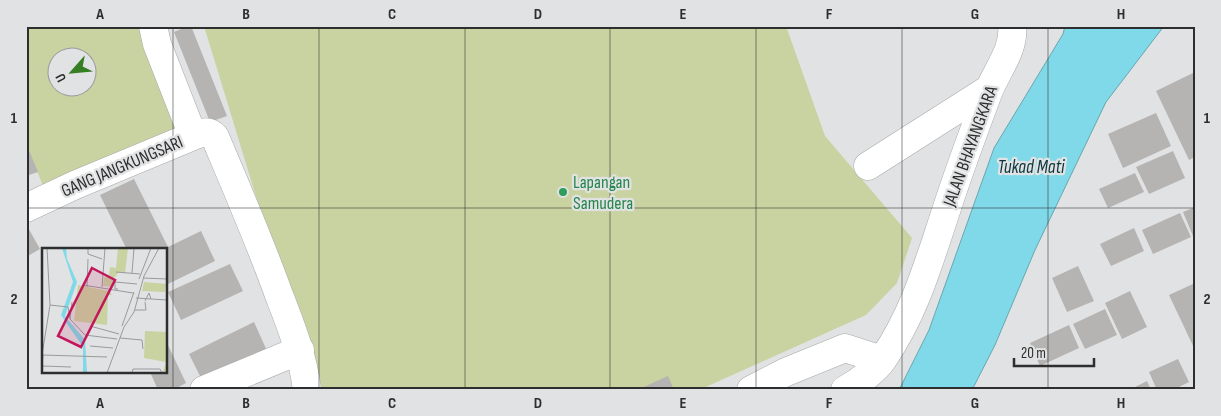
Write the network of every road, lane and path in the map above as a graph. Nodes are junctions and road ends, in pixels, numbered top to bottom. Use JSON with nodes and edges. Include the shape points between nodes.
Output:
{"nodes":[{"id":1,"x":153,"y":26,"type":"edge"},
{"id":2,"x":1012,"y":26,"type":"edge"},
{"id":3,"x":989,"y":88,"type":"junction"},
{"id":4,"x":193,"y":136,"type":"junction"},
{"id":5,"x":868,"y":166,"type":"dead end"},
{"id":6,"x":26,"y":208,"type":"edge"},
{"id":7,"x":300,"y":350,"type":"junction"},
{"id":8,"x":882,"y":360,"type":"junction"},
{"id":9,"x":204,"y":390,"type":"edge"},
{"id":10,"x":307,"y":390,"type":"edge"},
{"id":11,"x":751,"y":390,"type":"edge"},
{"id":12,"x":844,"y":390,"type":"edge"}],
"edges":[{"from":1,"to":4,"type":"street","name":"GANG JANGKUNGSARI"},
{"from":2,"to":3,"type":"street","name":"JALAN BHAYANGKARA","via":[[1010,48]]},
{"from":3,"to":5,"type":"street"},
{"from":3,"to":8,"type":"street","name":"JALAN BHAYANGKARA","via":[[912,308]]},
{"from":4,"to":6,"type":"street","name":"GANG JANGKUNGSARI"},
{"from":4,"to":7,"type":"street","via":[[207,131],[215,137]]},
{"from":7,"to":9,"type":"street"},
{"from":7,"to":10,"type":"street"},
{"from":8,"to":11,"type":"street","via":[[845,348]]},
{"from":8,"to":12,"type":"street","name":"JALAN BHAYANGKARA","via":[[861,380]]}]}
